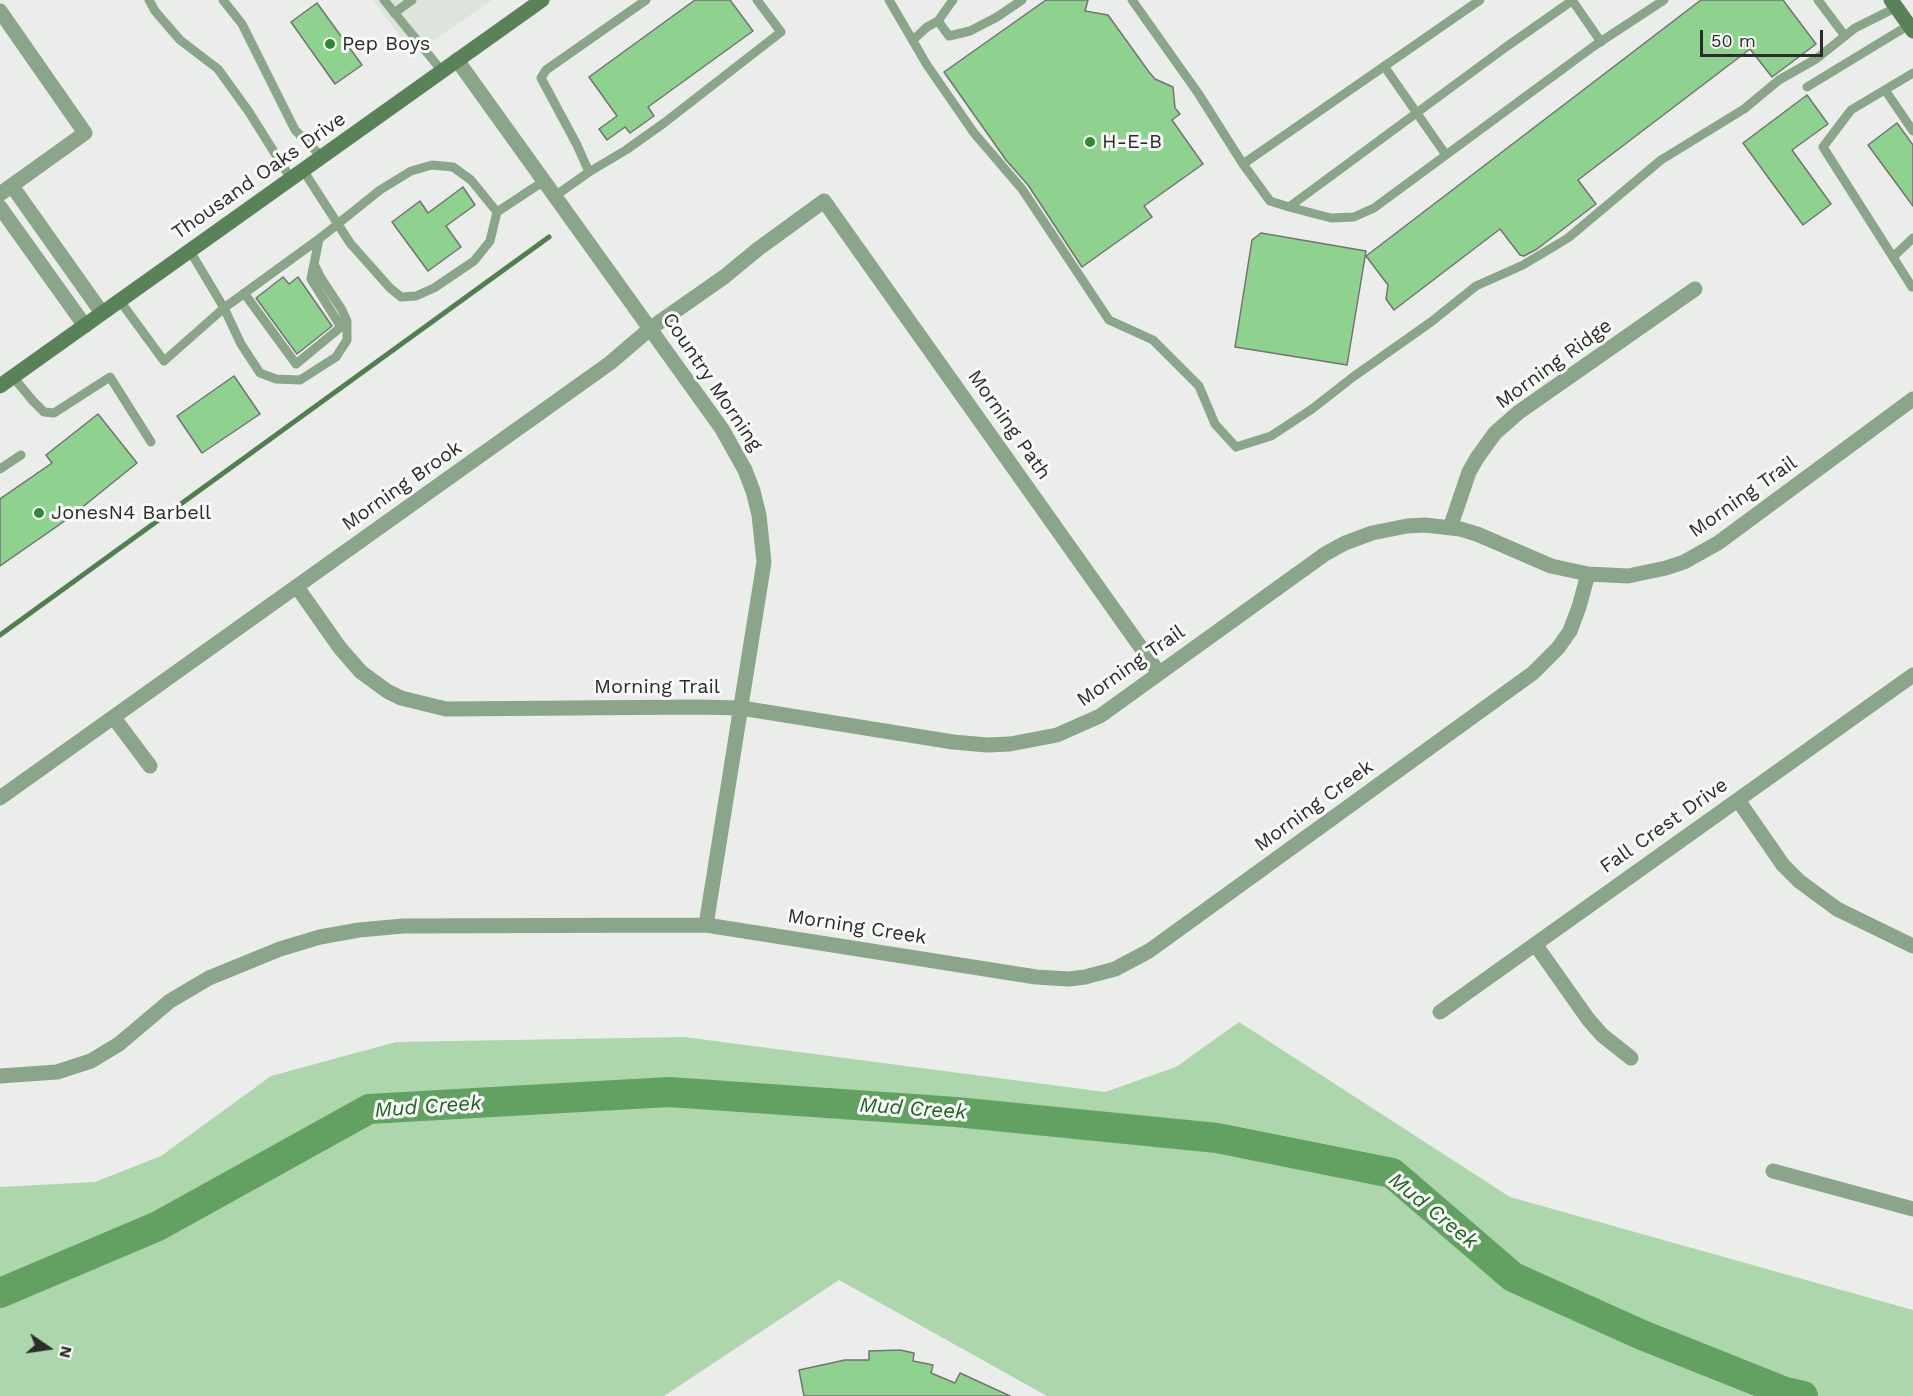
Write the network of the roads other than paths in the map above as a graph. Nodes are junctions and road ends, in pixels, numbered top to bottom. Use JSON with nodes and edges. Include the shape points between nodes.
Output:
{"nodes":[{"id":1,"x":149,"y":0,"type":"edge"},
{"id":2,"x":223,"y":0,"type":"edge"},
{"id":3,"x":384,"y":0,"type":"edge"},
{"id":4,"x":411,"y":0,"type":"edge"},
{"id":5,"x":542,"y":0,"type":"edge"},
{"id":6,"x":646,"y":0,"type":"edge"},
{"id":7,"x":757,"y":0,"type":"edge"},
{"id":8,"x":889,"y":0,"type":"edge"},
{"id":9,"x":953,"y":0,"type":"edge"},
{"id":10,"x":1022,"y":0,"type":"edge"},
{"id":11,"x":1132,"y":0,"type":"edge"},
{"id":12,"x":1573,"y":0,"type":"edge"},
{"id":13,"x":1664,"y":0,"type":"edge"},
{"id":14,"x":1818,"y":0,"type":"edge"},
{"id":15,"x":1474,"y":2,"type":"edge"},
{"id":16,"x":1894,"y":4,"type":"edge"},
{"id":17,"x":0,"y":11,"type":"edge"},
{"id":18,"x":394,"y":13,"type":"junction"},
{"id":19,"x":938,"y":21,"type":"junction"},
{"id":20,"x":1911,"y":28,"type":"edge"},
{"id":21,"x":1845,"y":36,"type":"junction"},
{"id":22,"x":913,"y":40,"type":"junction"},
{"id":23,"x":1601,"y":42,"type":"junction"},
{"id":24,"x":457,"y":60,"type":"junction"},
{"id":25,"x":1384,"y":66,"type":"junction"},
{"id":26,"x":442,"y":71,"type":"junction"},
{"id":27,"x":1913,"y":73,"type":"edge"},
{"id":28,"x":1806,"y":87,"type":"dead end"},
{"id":29,"x":1885,"y":90,"type":"junction"},
{"id":30,"x":1417,"y":113,"type":"junction"},
{"id":31,"x":1913,"y":130,"type":"edge"},
{"id":32,"x":1446,"y":155,"type":"junction"},
{"id":33,"x":322,"y":157,"type":"junction"},
{"id":34,"x":1243,"y":164,"type":"junction"},
{"id":35,"x":589,"y":172,"type":"junction"},
{"id":36,"x":297,"y":175,"type":"junction"},
{"id":37,"x":544,"y":181,"type":"junction"},
{"id":38,"x":6,"y":190,"type":"edge"},
{"id":39,"x":555,"y":196,"type":"junction"},
{"id":40,"x":824,"y":201,"type":"joint"},
{"id":41,"x":0,"y":207,"type":"edge"},
{"id":42,"x":1289,"y":207,"type":"junction"},
{"id":43,"x":497,"y":212,"type":"junction"},
{"id":44,"x":337,"y":225,"type":"junction"},
{"id":45,"x":48,"y":237,"type":"junction"},
{"id":46,"x":1913,"y":238,"type":"edge"},
{"id":47,"x":319,"y":239,"type":"junction"},
{"id":48,"x":1913,"y":248,"type":"edge"},
{"id":49,"x":30,"y":249,"type":"junction"},
{"id":50,"x":190,"y":251,"type":"junction"},
{"id":51,"x":1893,"y":257,"type":"junction"},
{"id":52,"x":315,"y":264,"type":"junction"},
{"id":53,"x":1912,"y":287,"type":"edge"},
{"id":54,"x":1695,"y":289,"type":"dead end"},
{"id":55,"x":244,"y":293,"type":"junction"},
{"id":56,"x":120,"y":301,"type":"junction"},
{"id":57,"x":224,"y":308,"type":"junction"},
{"id":58,"x":102,"y":313,"type":"junction"},
{"id":59,"x":85,"y":326,"type":"junction"},
{"id":60,"x":651,"y":328,"type":"junction"},
{"id":61,"x":13,"y":377,"type":"junction"},
{"id":62,"x":0,"y":386,"type":"edge"},
{"id":63,"x":1913,"y":399,"type":"edge"},
{"id":64,"x":151,"y":442,"type":"dead end"},
{"id":65,"x":21,"y":455,"type":"dead end"},
{"id":66,"x":0,"y":469,"type":"edge"},
{"id":67,"x":1450,"y":528,"type":"junction"},
{"id":68,"x":1588,"y":574,"type":"junction"},
{"id":69,"x":297,"y":587,"type":"junction"},
{"id":70,"x":1159,"y":673,"type":"junction"},
{"id":71,"x":1913,"y":675,"type":"edge"},
{"id":72,"x":741,"y":708,"type":"junction"},
{"id":73,"x":114,"y":718,"type":"junction"},
{"id":74,"x":150,"y":766,"type":"dead end"},
{"id":75,"x":0,"y":798,"type":"edge"},
{"id":76,"x":1738,"y":800,"type":"junction"},
{"id":77,"x":706,"y":925,"type":"junction"},
{"id":78,"x":1535,"y":944,"type":"junction"},
{"id":79,"x":1913,"y":946,"type":"edge"},
{"id":80,"x":1440,"y":1012,"type":"dead end"},
{"id":81,"x":1631,"y":1058,"type":"dead end"},
{"id":82,"x":0,"y":1076,"type":"edge"},
{"id":83,"x":1773,"y":1171,"type":"dead end"},
{"id":84,"x":1913,"y":1209,"type":"edge"}],
"edges":[{"from":1,"to":36,"type":"lane","via":[[180,40],[218,69]]},
{"from":2,"to":33,"type":"lane","via":[[242,24],[296,130]]},
{"from":3,"to":18,"type":"lane"},
{"from":4,"to":18,"type":"lane"},
{"from":5,"to":24,"type":"main road","name":"Thousand Oaks Drive"},
{"from":6,"to":35,"type":"lane","via":[[540,78]]},
{"from":7,"to":35,"type":"lane","via":[[781,32],[664,123]]},
{"from":8,"to":22,"type":"lane"},
{"from":9,"to":19,"type":"lane"},
{"from":10,"to":19,"type":"lane","via":[[970,31],[949,36]]},
{"from":11,"to":34,"type":"lane"},
{"from":12,"to":23,"type":"lane"},
{"from":12,"to":30,"type":"lane"},
{"from":13,"to":23,"type":"lane"},
{"from":14,"to":21,"type":"lane"},
{"from":15,"to":25,"type":"lane"},
{"from":16,"to":20,"type":"main road"},
{"from":16,"to":21,"type":"lane"},
{"from":17,"to":38,"type":"street","via":[[85,133]]},
{"from":18,"to":26,"type":"lane"},
{"from":19,"to":22,"type":"lane"},
{"from":20,"to":28,"type":"lane"},
{"from":21,"to":22,"type":"lane","via":[[1816,59],[1779,80],[1744,109],[1661,160],[1568,238],[1523,266],[1476,286],[1312,410],[1271,436],[1236,447],[1215,424],[1199,386],[1152,340],[1109,320],[1056,237],[1022,189],[974,133]]},
{"from":23,"to":32,"type":"lane"},
{"from":24,"to":26,"type":"main road","name":"Thousand Oaks Drive"},
{"from":24,"to":37,"type":"street","name":"Country Morning"},
{"from":25,"to":30,"type":"lane"},
{"from":25,"to":34,"type":"lane"},
{"from":26,"to":33,"type":"main road","name":"Thousand Oaks Drive"},
{"from":27,"to":29,"type":"lane"},
{"from":29,"to":31,"type":"lane"},
{"from":29,"to":51,"type":"lane","via":[[1851,110],[1823,147]]},
{"from":30,"to":32,"type":"lane"},
{"from":30,"to":42,"type":"lane"},
{"from":32,"to":42,"type":"lane","via":[[1374,208],[1354,217],[1331,218]]},
{"from":33,"to":36,"type":"main road","name":"Thousand Oaks Drive"},
{"from":34,"to":42,"type":"lane","via":[[1270,201]]},
{"from":35,"to":39,"type":"lane"},
{"from":36,"to":44,"type":"lane"},
{"from":36,"to":50,"type":"main road","name":"Thousand Oaks Drive"},
{"from":37,"to":39,"type":"street","name":"Country Morning"},
{"from":37,"to":43,"type":"lane"},
{"from":38,"to":45,"type":"street"},
{"from":39,"to":60,"type":"street","name":"Country Morning"},
{"from":40,"to":60,"type":"street","name":"Morning Brook"},
{"from":40,"to":70,"type":"street","name":"Morning Path"},
{"from":41,"to":49,"type":"street"},
{"from":43,"to":44,"type":"lane","via":[[471,180],[453,167],[432,165],[411,171]]},
{"from":43,"to":44,"type":"lane","via":[[490,241],[474,261],[416,296],[401,297],[390,288]]},
{"from":44,"to":47,"type":"lane"},
{"from":45,"to":49,"type":"street"},
{"from":45,"to":58,"type":"street"},
{"from":46,"to":51,"type":"lane"},
{"from":47,"to":52,"type":"lane"},
{"from":47,"to":55,"type":"lane"},
{"from":48,"to":51,"type":"lane"},
{"from":49,"to":59,"type":"street"},
{"from":50,"to":56,"type":"main road","name":"Thousand Oaks Drive"},
{"from":50,"to":57,"type":"lane"},
{"from":51,"to":53,"type":"lane"},
{"from":52,"to":55,"type":"lane","via":[[310,279],[341,327],[296,364]]},
{"from":52,"to":57,"type":"lane","via":[[342,309],[347,321],[347,340],[336,357],[300,380],[276,379],[260,373]]},
{"from":54,"to":67,"type":"street","name":"Morning Ridge","via":[[1519,412],[1495,433],[1469,472]]},
{"from":55,"to":57,"type":"lane"},
{"from":56,"to":57,"type":"lane","via":[[164,361]]},
{"from":56,"to":58,"type":"main road","name":"Thousand Oaks Drive"},
{"from":58,"to":59,"type":"main road","name":"Thousand Oaks Drive"},
{"from":59,"to":61,"type":"main road","name":"Thousand Oaks Drive"},
{"from":60,"to":69,"type":"street","name":"Morning Brook","via":[[610,363]]},
{"from":60,"to":72,"type":"street","name":"Country Morning","via":[[735,449],[759,515],[764,562]]},
{"from":61,"to":62,"type":"main road","name":"Thousand Oaks Drive"},
{"from":61,"to":64,"type":"lane","via":[[44,412],[54,413],[110,377]]},
{"from":63,"to":68,"type":"street","name":"Morning Trail","via":[[1702,554],[1647,573]]},
{"from":65,"to":66,"type":"lane"},
{"from":67,"to":68,"type":"street","name":"Morning Trail","via":[[1477,534],[1551,566]]},
{"from":67,"to":70,"type":"street","name":"Morning Trail","via":[[1407,526],[1345,543]]},
{"from":68,"to":77,"type":"street","name":"Morning Creek","via":[[1570,631],[1533,673],[1149,951],[1115,969],[1069,979],[1036,977]]},
{"from":69,"to":72,"type":"street","name":"Morning Trail","via":[[361,672],[401,698],[462,710]]},
{"from":69,"to":73,"type":"street","name":"Morning Brook"},
{"from":70,"to":72,"type":"street","name":"Morning Trail","via":[[1115,706],[1079,726],[1034,741],[1010,744],[953,742]]},
{"from":71,"to":76,"type":"street","name":"Fall Crest Drive"},
{"from":72,"to":77,"type":"street","name":"Country Morning"},
{"from":73,"to":74,"type":"street"},
{"from":73,"to":75,"type":"street","name":"Morning Brook"},
{"from":76,"to":78,"type":"street","name":"Fall Crest Drive"},
{"from":76,"to":79,"type":"street","via":[[1783,865],[1799,881],[1837,909]]},
{"from":77,"to":82,"type":"street","name":"Morning Creek","via":[[404,926],[321,937],[279,949],[209,978],[170,1001],[119,1044],[91,1061],[57,1072]]},
{"from":78,"to":80,"type":"street","name":"Fall Crest Drive"},
{"from":78,"to":81,"type":"street","via":[[1602,1035]]},
{"from":83,"to":84,"type":"street"}]}
